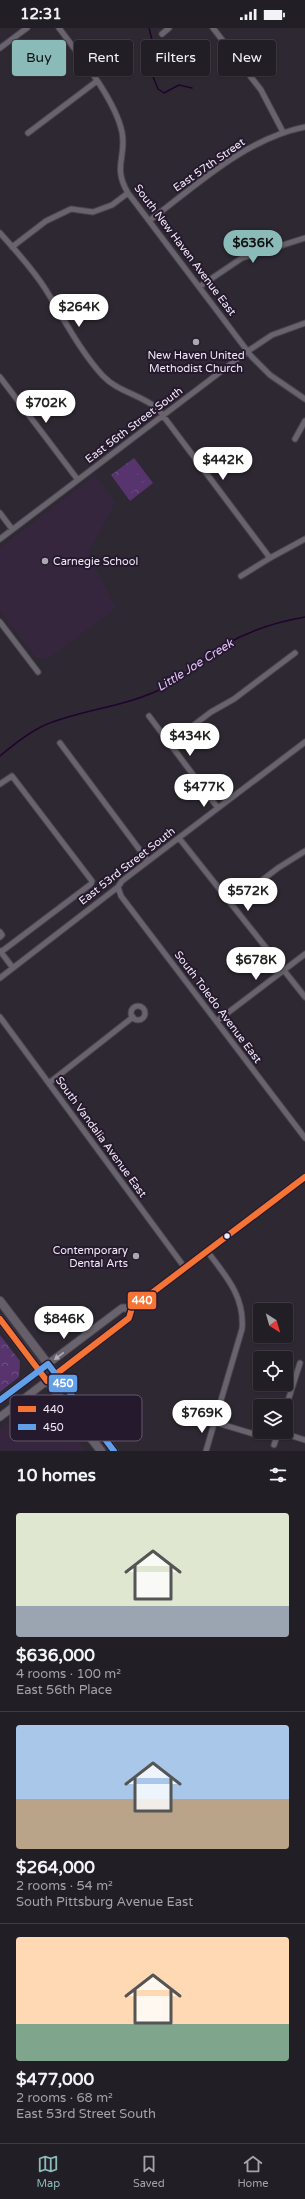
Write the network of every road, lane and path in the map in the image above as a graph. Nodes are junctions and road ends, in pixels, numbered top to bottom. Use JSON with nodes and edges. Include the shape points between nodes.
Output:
{"nodes":[{"id":1,"x":27,"y":28,"type":"edge"},
{"id":2,"x":59,"y":28,"type":"edge"},
{"id":3,"x":169,"y":28,"type":"edge"},
{"id":4,"x":213,"y":28,"type":"edge"},
{"id":5,"x":162,"y":34,"type":"dead end"},
{"id":6,"x":0,"y":48,"type":"edge"},
{"id":7,"x":97,"y":81,"type":"junction"},
{"id":8,"x":305,"y":127,"type":"edge"},
{"id":9,"x":282,"y":132,"type":"junction"},
{"id":10,"x":28,"y":133,"type":"dead end"},
{"id":11,"x":128,"y":193,"type":"junction"},
{"id":12,"x":149,"y":220,"type":"junction"},
{"id":13,"x":0,"y":233,"type":"edge"},
{"id":14,"x":305,"y":238,"type":"edge"},
{"id":15,"x":12,"y":247,"type":"junction"},
{"id":16,"x":199,"y":287,"type":"junction"},
{"id":17,"x":305,"y":324,"type":"edge"},
{"id":18,"x":248,"y":351,"type":"junction"},
{"id":19,"x":0,"y":377,"type":"edge"},
{"id":20,"x":305,"y":399,"type":"edge"},
{"id":21,"x":163,"y":415,"type":"junction"},
{"id":22,"x":305,"y":421,"type":"edge"},
{"id":23,"x":295,"y":439,"type":"dead end"},
{"id":24,"x":78,"y":480,"type":"junction"},
{"id":25,"x":0,"y":513,"type":"edge"},
{"id":26,"x":12,"y":529,"type":"junction"},
{"id":27,"x":0,"y":539,"type":"edge"},
{"id":28,"x":305,"y":539,"type":"edge"},
{"id":29,"x":270,"y":558,"type":"junction"},
{"id":30,"x":241,"y":576,"type":"dead end"},
{"id":31,"x":0,"y":622,"type":"edge"},
{"id":32,"x":295,"y":653,"type":"dead end"},
{"id":33,"x":38,"y":672,"type":"dead end"},
{"id":34,"x":149,"y":716,"type":"dead end"},
{"id":35,"x":305,"y":742,"type":"edge"},
{"id":36,"x":60,"y":743,"type":"dead end"},
{"id":37,"x":169,"y":744,"type":"junction"},
{"id":38,"x":0,"y":784,"type":"edge"},
{"id":39,"x":218,"y":808,"type":"junction"},
{"id":40,"x":179,"y":838,"type":"junction"},
{"id":41,"x":305,"y":851,"type":"edge"},
{"id":42,"x":148,"y":861,"type":"junction"},
{"id":43,"x":118,"y":887,"type":"junction"},
{"id":44,"x":231,"y":904,"type":"junction"},
{"id":45,"x":0,"y":932,"type":"edge"},
{"id":46,"x":0,"y":937,"type":"edge"},
{"id":47,"x":0,"y":952,"type":"edge"},
{"id":48,"x":305,"y":954,"type":"edge"},
{"id":49,"x":13,"y":968,"type":"junction"},
{"id":50,"x":283,"y":971,"type":"junction"},
{"id":51,"x":0,"y":978,"type":"edge"},
{"id":52,"x":305,"y":997,"type":"edge"},
{"id":53,"x":0,"y":1017,"type":"edge"},
{"id":54,"x":133,"y":1017,"type":"dead end"},
{"id":55,"x":217,"y":1021,"type":"junction"},
{"id":56,"x":49,"y":1083,"type":"junction"},
{"id":57,"x":305,"y":1138,"type":"edge"},
{"id":58,"x":305,"y":1177,"type":"edge"},
{"id":59,"x":207,"y":1251,"type":"junction"},
{"id":60,"x":185,"y":1268,"type":"junction"},
{"id":61,"x":0,"y":1301,"type":"edge"},
{"id":62,"x":132,"y":1308,"type":"junction"},
{"id":63,"x":0,"y":1319,"type":"edge"},
{"id":64,"x":300,"y":1363,"type":"dead end"},
{"id":65,"x":48,"y":1364,"type":"junction"},
{"id":66,"x":39,"y":1370,"type":"junction"},
{"id":67,"x":56,"y":1374,"type":"junction"},
{"id":68,"x":47,"y":1381,"type":"junction"},
{"id":69,"x":29,"y":1395,"type":"edge"},
{"id":70,"x":58,"y":1395,"type":"edge"},
{"id":71,"x":72,"y":1395,"type":"edge"},
{"id":72,"x":289,"y":1399,"type":"edge"},
{"id":73,"x":0,"y":1400,"type":"edge"},
{"id":74,"x":10,"y":1409,"type":"edge"},
{"id":75,"x":0,"y":1417,"type":"edge"},
{"id":76,"x":214,"y":1422,"type":"junction"},
{"id":77,"x":253,"y":1434,"type":"edge"},
{"id":78,"x":293,"y":1436,"type":"edge"},
{"id":79,"x":276,"y":1439,"type":"edge"},
{"id":80,"x":305,"y":1440,"type":"edge"},
{"id":81,"x":92,"y":1441,"type":"edge"},
{"id":82,"x":106,"y":1441,"type":"edge"},
{"id":83,"x":274,"y":1445,"type":"dead end"},
{"id":84,"x":100,"y":1451,"type":"edge"},
{"id":85,"x":114,"y":1451,"type":"edge"},
{"id":86,"x":206,"y":1451,"type":"edge"}],
"edges":[{"from":1,"to":6,"type":"street"},
{"from":2,"to":7,"type":"street","name":"South New Haven Avenue East"},
{"from":3,"to":5,"type":"street"},
{"from":4,"to":9,"type":"street","via":[[261,90]]},
{"from":7,"to":10,"type":"street"},
{"from":7,"to":11,"type":"street","name":"South New Haven Avenue East","via":[[122,131],[120,172]]},
{"from":8,"to":9,"type":"street","name":"East 57th Street"},
{"from":9,"to":12,"type":"street","name":"East 57th Street","via":[[243,151]]},
{"from":11,"to":12,"type":"street","name":"South New Haven Avenue East"},
{"from":11,"to":15,"type":"street","via":[[112,205],[93,212],[72,209],[46,221]]},
{"from":12,"to":16,"type":"street","name":"South New Haven Avenue East"},
{"from":13,"to":15,"type":"street"},
{"from":14,"to":16,"type":"street","via":[[242,258]]},
{"from":15,"to":21,"type":"street","via":[[38,278],[74,338],[103,376],[118,388],[151,404]]},
{"from":16,"to":18,"type":"street","name":"South New Haven Avenue East"},
{"from":17,"to":18,"type":"street","name":"East 56th Street South","via":[[284,329]]},
{"from":18,"to":20,"type":"street","name":"South New Haven Avenue East","via":[[270,376]]},
{"from":18,"to":21,"type":"street","name":"East 56th Street South"},
{"from":19,"to":24,"type":"street"},
{"from":21,"to":24,"type":"street","name":"East 56th Street South"},
{"from":21,"to":29,"type":"street"},
{"from":22,"to":23,"type":"street"},
{"from":24,"to":26,"type":"street","name":"East 56th Street South"},
{"from":25,"to":26,"type":"street"},
{"from":26,"to":27,"type":"street","name":"East 56th Street South"},
{"from":28,"to":29,"type":"street"},
{"from":29,"to":30,"type":"street"},
{"from":31,"to":33,"type":"street"},
{"from":32,"to":37,"type":"street"},
{"from":34,"to":37,"type":"street"},
{"from":35,"to":39,"type":"street","name":"East 53rd Street South"},
{"from":36,"to":42,"type":"street"},
{"from":37,"to":39,"type":"street"},
{"from":38,"to":47,"type":"street","via":[[12,776],[92,881]]},
{"from":39,"to":40,"type":"street","name":"East 53rd Street South"},
{"from":40,"to":42,"type":"street","name":"East 53rd Street South"},
{"from":40,"to":44,"type":"street"},
{"from":41,"to":44,"type":"street","via":[[272,872]]},
{"from":42,"to":43,"type":"street","name":"East 53rd Street South"},
{"from":43,"to":49,"type":"street","name":"East 53rd Street South"},
{"from":43,"to":55,"type":"street","name":"South Toledo Avenue East","via":[[121,896]]},
{"from":44,"to":50,"type":"street"},
{"from":45,"to":46,"type":"street"},
{"from":47,"to":49,"type":"street"},
{"from":48,"to":50,"type":"street"},
{"from":49,"to":51,"type":"street","name":"East 53rd Street South"},
{"from":50,"to":52,"type":"street"},
{"from":50,"to":55,"type":"street"},
{"from":53,"to":56,"type":"street","name":"South Vandalia Avenue East"},
{"from":54,"to":56,"type":"street"},
{"from":55,"to":57,"type":"street","name":"South Toledo Avenue East"},
{"from":56,"to":60,"type":"street","name":"South Vandalia Avenue East"},
{"from":58,"to":59,"type":"main road"},
{"from":59,"to":60,"type":"main road"},
{"from":59,"to":76,"type":"street","via":[[234,1288],[241,1303],[243,1316],[242,1329]]},
{"from":60,"to":62,"type":"main road"},
{"from":61,"to":65,"type":"main road"},
{"from":62,"to":65,"type":"main road","one_way":true,"via":[[122,1308]]},
{"from":62,"to":67,"type":"main road","via":[[129,1318]]},
{"from":63,"to":66,"type":"main road"},
{"from":64,"to":72,"type":"street"},
{"from":65,"to":66,"type":"main road"},
{"from":65,"to":67,"type":"main road"},
{"from":66,"to":68,"type":"main road"},
{"from":66,"to":73,"type":"main road"},
{"from":67,"to":68,"type":"main road"},
{"from":67,"to":71,"type":"main road"},
{"from":68,"to":69,"type":"main road"},
{"from":68,"to":70,"type":"main road"},
{"from":74,"to":75,"type":"main road"},
{"from":76,"to":77,"type":"street"},
{"from":76,"to":86,"type":"street"},
{"from":78,"to":80,"type":"street"},
{"from":79,"to":83,"type":"street"},
{"from":81,"to":84,"type":"main road"},
{"from":82,"to":85,"type":"main road"}]}
